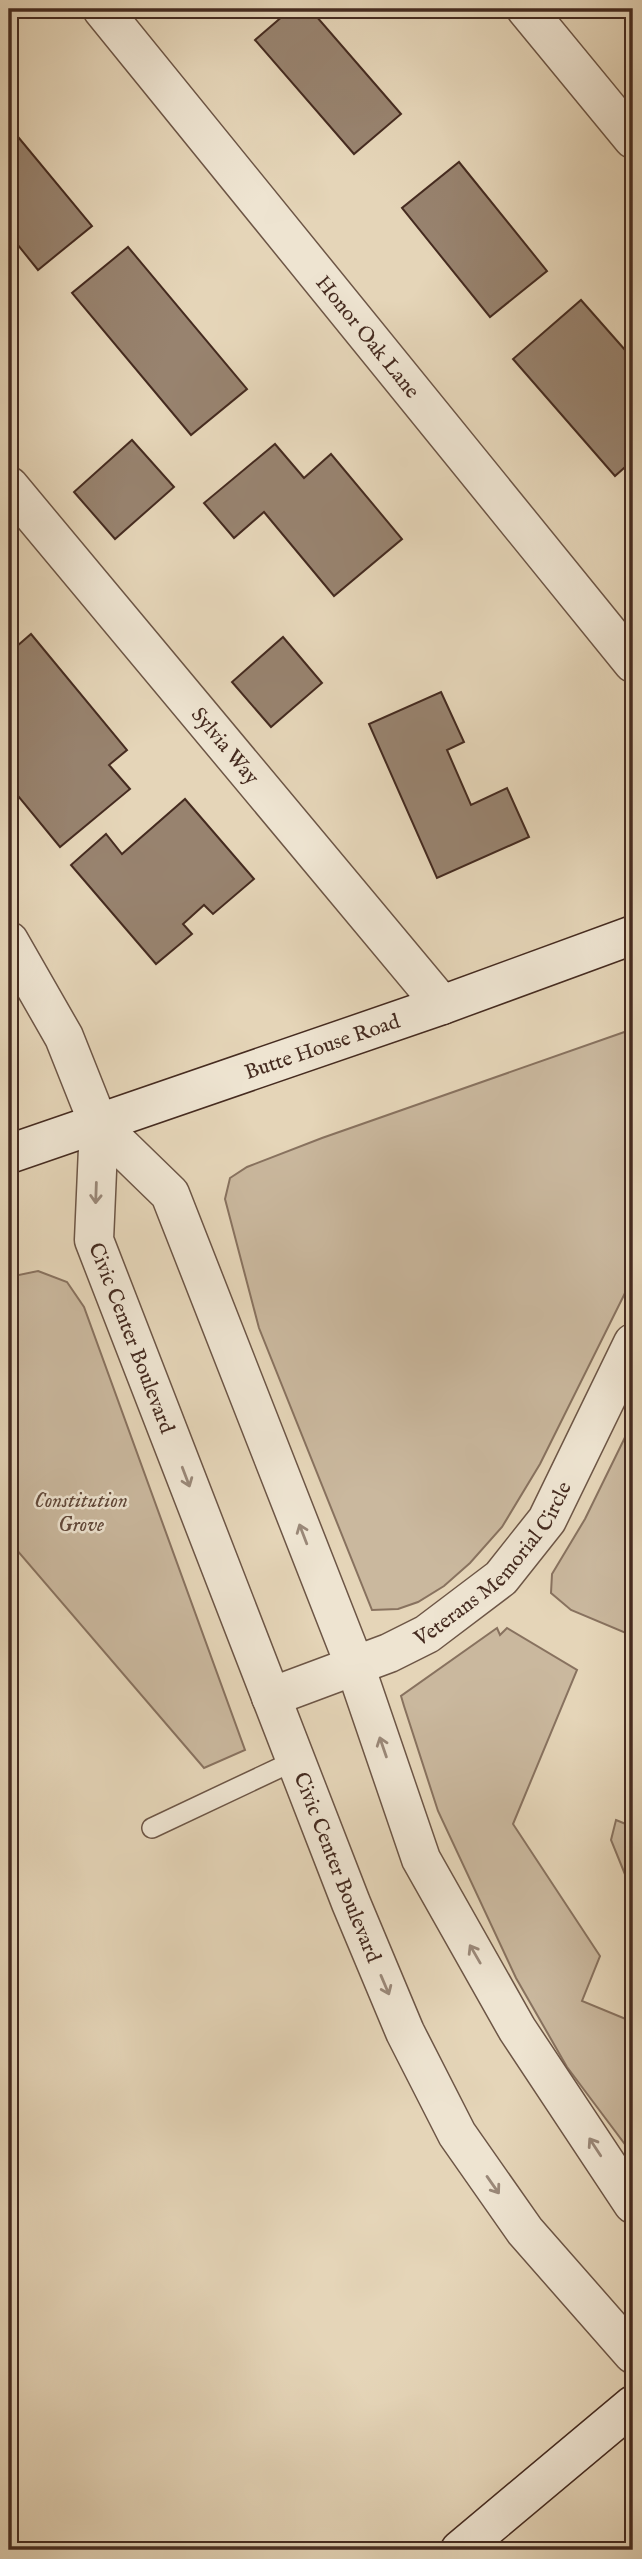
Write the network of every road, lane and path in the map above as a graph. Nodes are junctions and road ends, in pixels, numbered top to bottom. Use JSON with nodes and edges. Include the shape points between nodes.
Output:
{"nodes":[{"id":1,"x":102,"y":9,"type":"edge"},
{"id":2,"x":526,"y":9,"type":"edge"},
{"id":3,"x":633,"y":139,"type":"edge"},
{"id":4,"x":9,"y":486,"type":"edge"},
{"id":5,"x":633,"y":663,"type":"edge"},
{"id":6,"x":633,"y":935,"type":"edge"},
{"id":7,"x":9,"y":941,"type":"edge"},
{"id":8,"x":442,"y":1005,"type":"junction"},
{"id":9,"x":99,"y":1125,"type":"junction"},
{"id":10,"x":9,"y":1154,"type":"edge"},
{"id":11,"x":633,"y":1343,"type":"edge"},
{"id":12,"x":355,"y":1666,"type":"junction"},
{"id":13,"x":271,"y":1697,"type":"junction"},
{"id":14,"x":296,"y":1760,"type":"junction"},
{"id":15,"x":152,"y":1828,"type":"dead end"},
{"id":16,"x":633,"y":2204,"type":"edge"},
{"id":17,"x":633,"y":2354,"type":"edge"},
{"id":18,"x":633,"y":2404,"type":"edge"},
{"id":19,"x":460,"y":2550,"type":"edge"}],
"edges":[{"from":1,"to":5,"type":"street","name":"Honor Oak Lane"},
{"from":2,"to":3,"type":"street"},
{"from":4,"to":8,"type":"street","name":"Sylvia Way"},
{"from":6,"to":8,"type":"street","name":"Butte House Road"},
{"from":7,"to":9,"type":"street","via":[[64,1038]]},
{"from":8,"to":9,"type":"street","name":"Butte House Road"},
{"from":9,"to":10,"type":"street","name":"Butte House Road"},
{"from":12,"to":9,"type":"street","one_way":true,"via":[[170,1194]]},
{"from":9,"to":13,"type":"street","name":"Civic Center Boulevard","one_way":true,"via":[[94,1240]]},
{"from":11,"to":12,"type":"street","name":"Veterans Memorial Circle","via":[[547,1520],[501,1578],[427,1634]]},
{"from":12,"to":13,"type":"street","name":"Veterans Memorial Circle"},
{"from":16,"to":12,"type":"street","one_way":true,"via":[[517,2029],[421,1859]]},
{"from":13,"to":14,"type":"street","name":"Civic Center Boulevard"},
{"from":14,"to":15,"type":"lane"},
{"from":14,"to":17,"type":"street","name":"Civic Center Boulevard","one_way":true,"via":[[405,2032],[457,2134],[525,2231]]},
{"from":18,"to":19,"type":"street"}]}
